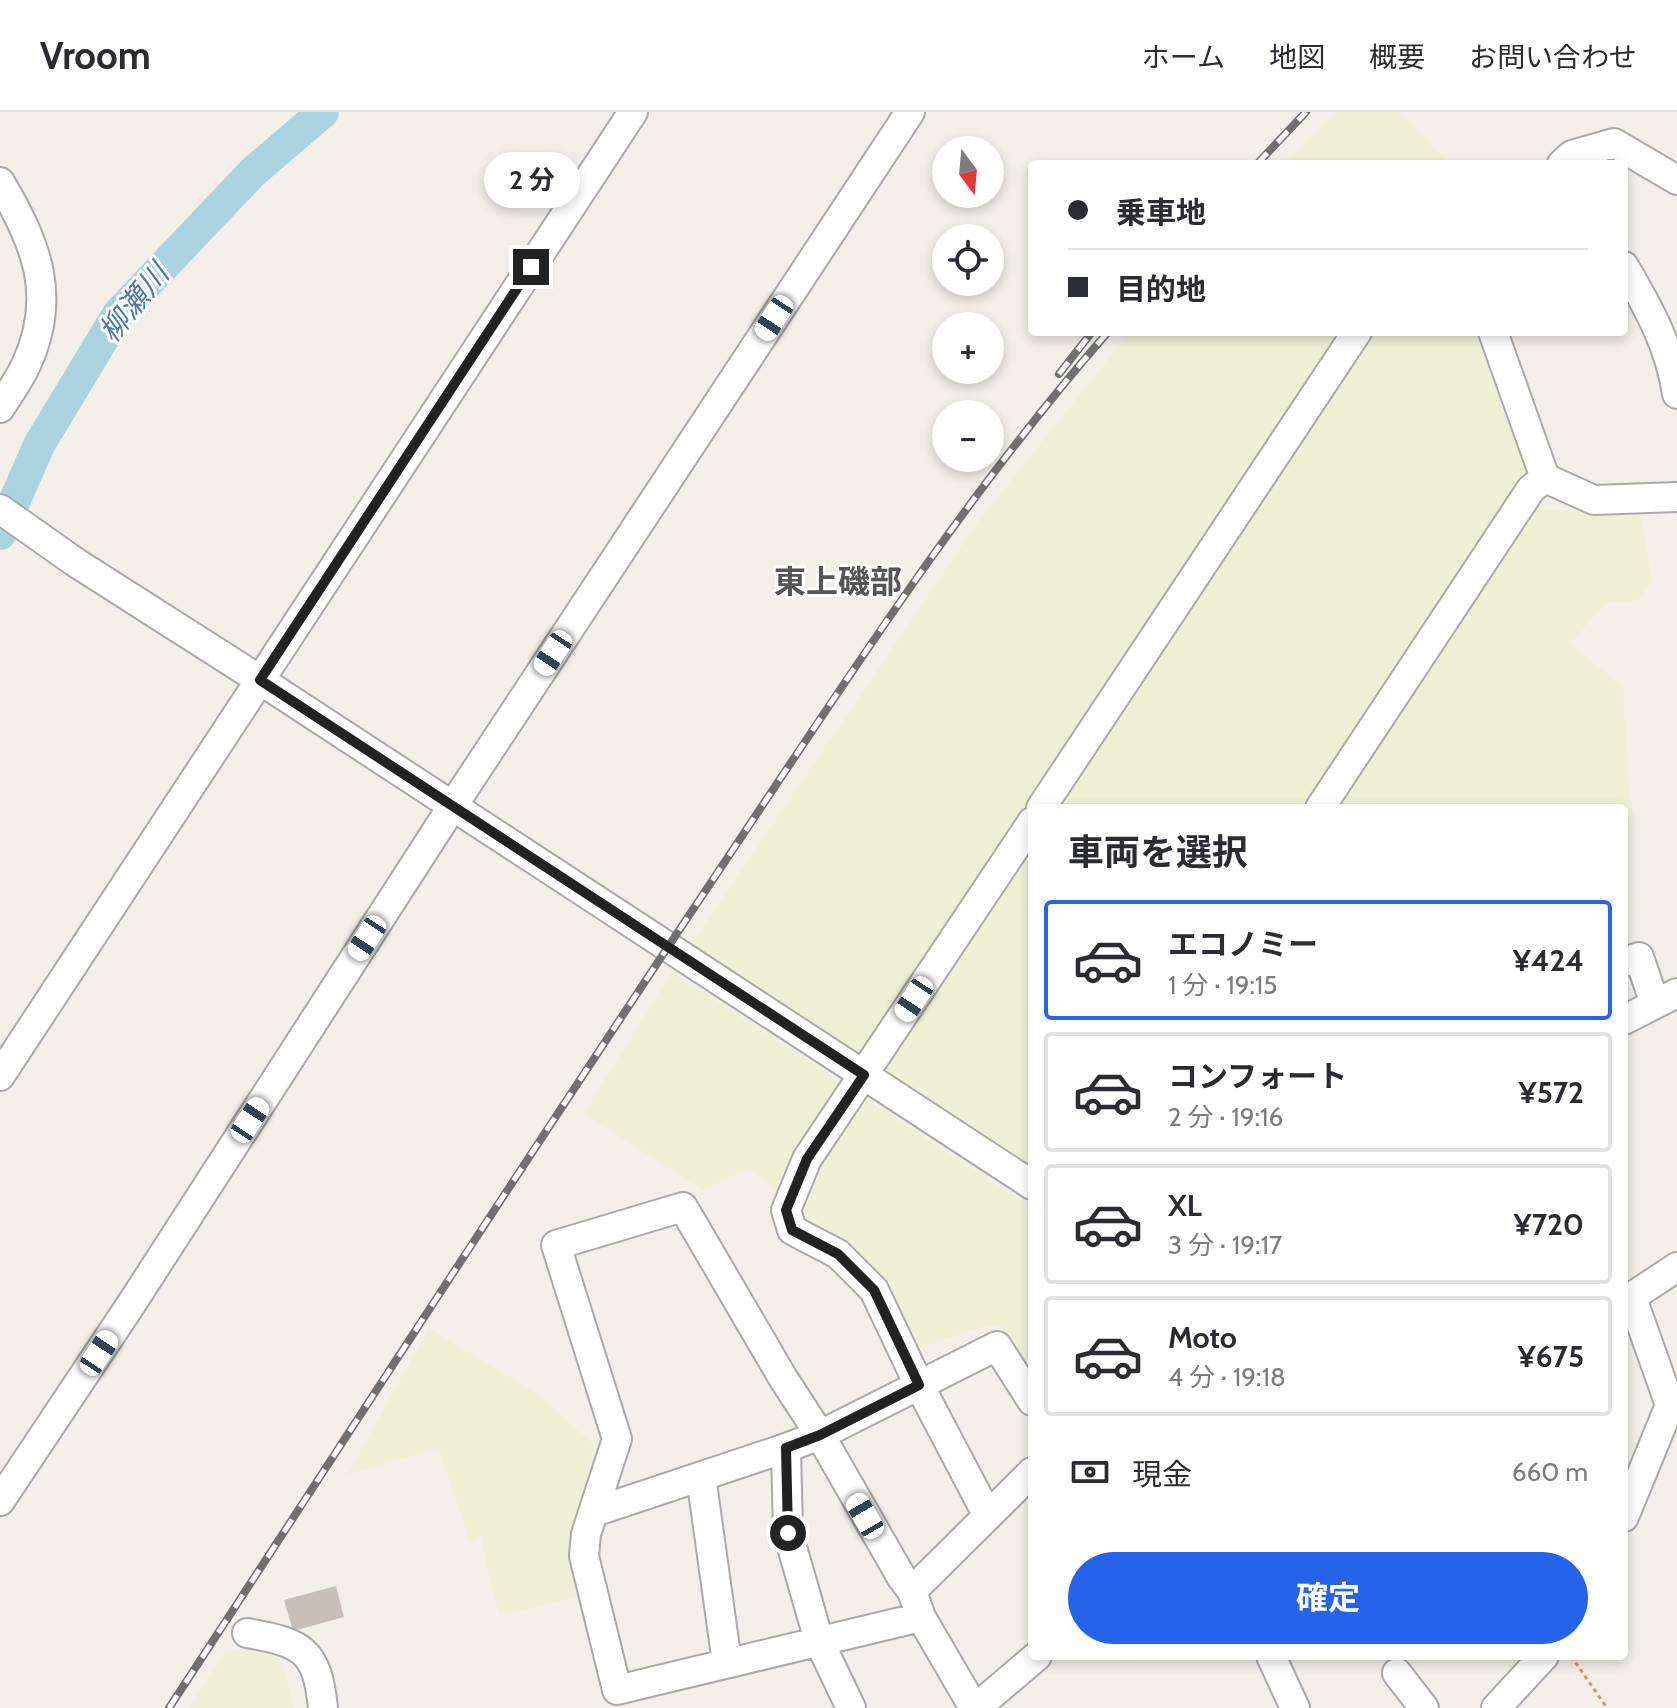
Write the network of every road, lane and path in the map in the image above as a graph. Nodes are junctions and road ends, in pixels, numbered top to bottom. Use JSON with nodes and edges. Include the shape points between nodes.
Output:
{"nodes":[{"id":1,"x":633,"y":112,"type":"edge"},
{"id":2,"x":910,"y":112,"type":"edge"},
{"id":3,"x":1566,"y":160,"type":"edge"},
{"id":4,"x":1677,"y":180,"type":"edge"},
{"id":5,"x":0,"y":182,"type":"edge"},
{"id":6,"x":1628,"y":273,"type":"edge"},
{"id":7,"x":1354,"y":336,"type":"edge"},
{"id":8,"x":1494,"y":336,"type":"edge"},
{"id":9,"x":1677,"y":394,"type":"edge"},
{"id":10,"x":0,"y":408,"type":"edge"},
{"id":11,"x":1545,"y":478,"type":"junction"},
{"id":12,"x":1677,"y":497,"type":"edge"},
{"id":13,"x":0,"y":509,"type":"edge"},
{"id":14,"x":260,"y":680,"type":"junction"},
{"id":15,"x":1044,"y":804,"type":"edge"},
{"id":16,"x":1323,"y":804,"type":"edge"},
{"id":17,"x":452,"y":807,"type":"junction"},
{"id":18,"x":1028,"y":828,"type":"edge"},
{"id":19,"x":1628,"y":961,"type":"edge"},
{"id":20,"x":1666,"y":998,"type":"edge"},
{"id":21,"x":1628,"y":1018,"type":"edge"},
{"id":22,"x":864,"y":1075,"type":"junction"},
{"id":23,"x":0,"y":1076,"type":"edge"},
{"id":24,"x":1028,"y":1182,"type":"edge"},
{"id":25,"x":1677,"y":1267,"type":"edge"},
{"id":26,"x":1628,"y":1300,"type":"edge"},
{"id":27,"x":919,"y":1385,"type":"junction"},
{"id":28,"x":1028,"y":1395,"type":"edge"},
{"id":29,"x":820,"y":1435,"type":"junction"},
{"id":30,"x":786,"y":1448,"type":"junction"},
{"id":31,"x":701,"y":1476,"type":"junction"},
{"id":32,"x":1028,"y":1476,"type":"edge"},
{"id":33,"x":0,"y":1501,"type":"edge"},
{"id":34,"x":1628,"y":1507,"type":"edge"},
{"id":35,"x":594,"y":1512,"type":"junction"},
{"id":36,"x":988,"y":1516,"type":"junction"},
{"id":37,"x":917,"y":1604,"type":"junction"},
{"id":38,"x":247,"y":1633,"type":"dead end"},
{"id":39,"x":819,"y":1641,"type":"junction"},
{"id":40,"x":1032,"y":1660,"type":"edge"},
{"id":41,"x":1273,"y":1660,"type":"edge"},
{"id":42,"x":1540,"y":1660,"type":"edge"},
{"id":43,"x":1574,"y":1660,"type":"edge"},
{"id":44,"x":727,"y":1663,"type":"junction"},
{"id":45,"x":1397,"y":1673,"type":"dead end"},
{"id":46,"x":611,"y":1699,"type":"edge"},
{"id":47,"x":323,"y":1708,"type":"edge"},
{"id":48,"x":851,"y":1708,"type":"edge"},
{"id":49,"x":975,"y":1708,"type":"edge"},
{"id":50,"x":1295,"y":1708,"type":"edge"},
{"id":51,"x":1424,"y":1708,"type":"edge"},
{"id":52,"x":1496,"y":1708,"type":"edge"},
{"id":53,"x":1607,"y":1708,"type":"edge"}],
"edges":[{"from":1,"to":14,"type":"street"},
{"from":2,"to":17,"type":"street"},
{"from":3,"to":4,"type":"street","via":[[1614,143]]},
{"from":5,"to":10,"type":"street","via":[[25,224],[40,271],[38,333]]},
{"from":6,"to":9,"type":"street","via":[[1673,366]]},
{"from":7,"to":15,"type":"street"},
{"from":8,"to":11,"type":"street"},
{"from":11,"to":12,"type":"street","via":[[1594,500]]},
{"from":11,"to":16,"type":"street","via":[[1531,489]]},
{"from":13,"to":14,"type":"street"},
{"from":14,"to":17,"type":"street"},
{"from":14,"to":23,"type":"street"},
{"from":17,"to":22,"type":"street"},
{"from":17,"to":33,"type":"street"},
{"from":18,"to":22,"type":"street"},
{"from":19,"to":20,"type":"street","via":[[1639,957]]},
{"from":20,"to":21,"type":"street"},
{"from":22,"to":24,"type":"street"},
{"from":22,"to":27,"type":"street","via":[[807,1159],[786,1210],[792,1230],[838,1254],[874,1290]]},
{"from":25,"to":26,"type":"street"},
{"from":26,"to":34,"type":"street","via":[[1670,1405]]},
{"from":27,"to":28,"type":"street","via":[[997,1346]]},
{"from":27,"to":29,"type":"street"},
{"from":27,"to":36,"type":"street"},
{"from":29,"to":30,"type":"street"},
{"from":29,"to":35,"type":"street","via":[[683,1207],[556,1245],[617,1439]]},
{"from":29,"to":37,"type":"street"},
{"from":30,"to":31,"type":"street"},
{"from":30,"to":39,"type":"street","via":[[788,1533]]},
{"from":31,"to":35,"type":"street"},
{"from":31,"to":44,"type":"street"},
{"from":32,"to":36,"type":"street"},
{"from":35,"to":46,"type":"street","via":[[584,1556]]},
{"from":36,"to":37,"type":"street"},
{"from":37,"to":39,"type":"street"},
{"from":37,"to":49,"type":"street"},
{"from":38,"to":47,"type":"street","via":[[302,1648],[315,1671]]},
{"from":39,"to":44,"type":"street"},
{"from":39,"to":48,"type":"street"},
{"from":40,"to":49,"type":"street"},
{"from":41,"to":50,"type":"street"},
{"from":42,"to":52,"type":"street"},
{"from":43,"to":53,"type":"path"},
{"from":44,"to":46,"type":"street"},
{"from":45,"to":51,"type":"street"}]}
